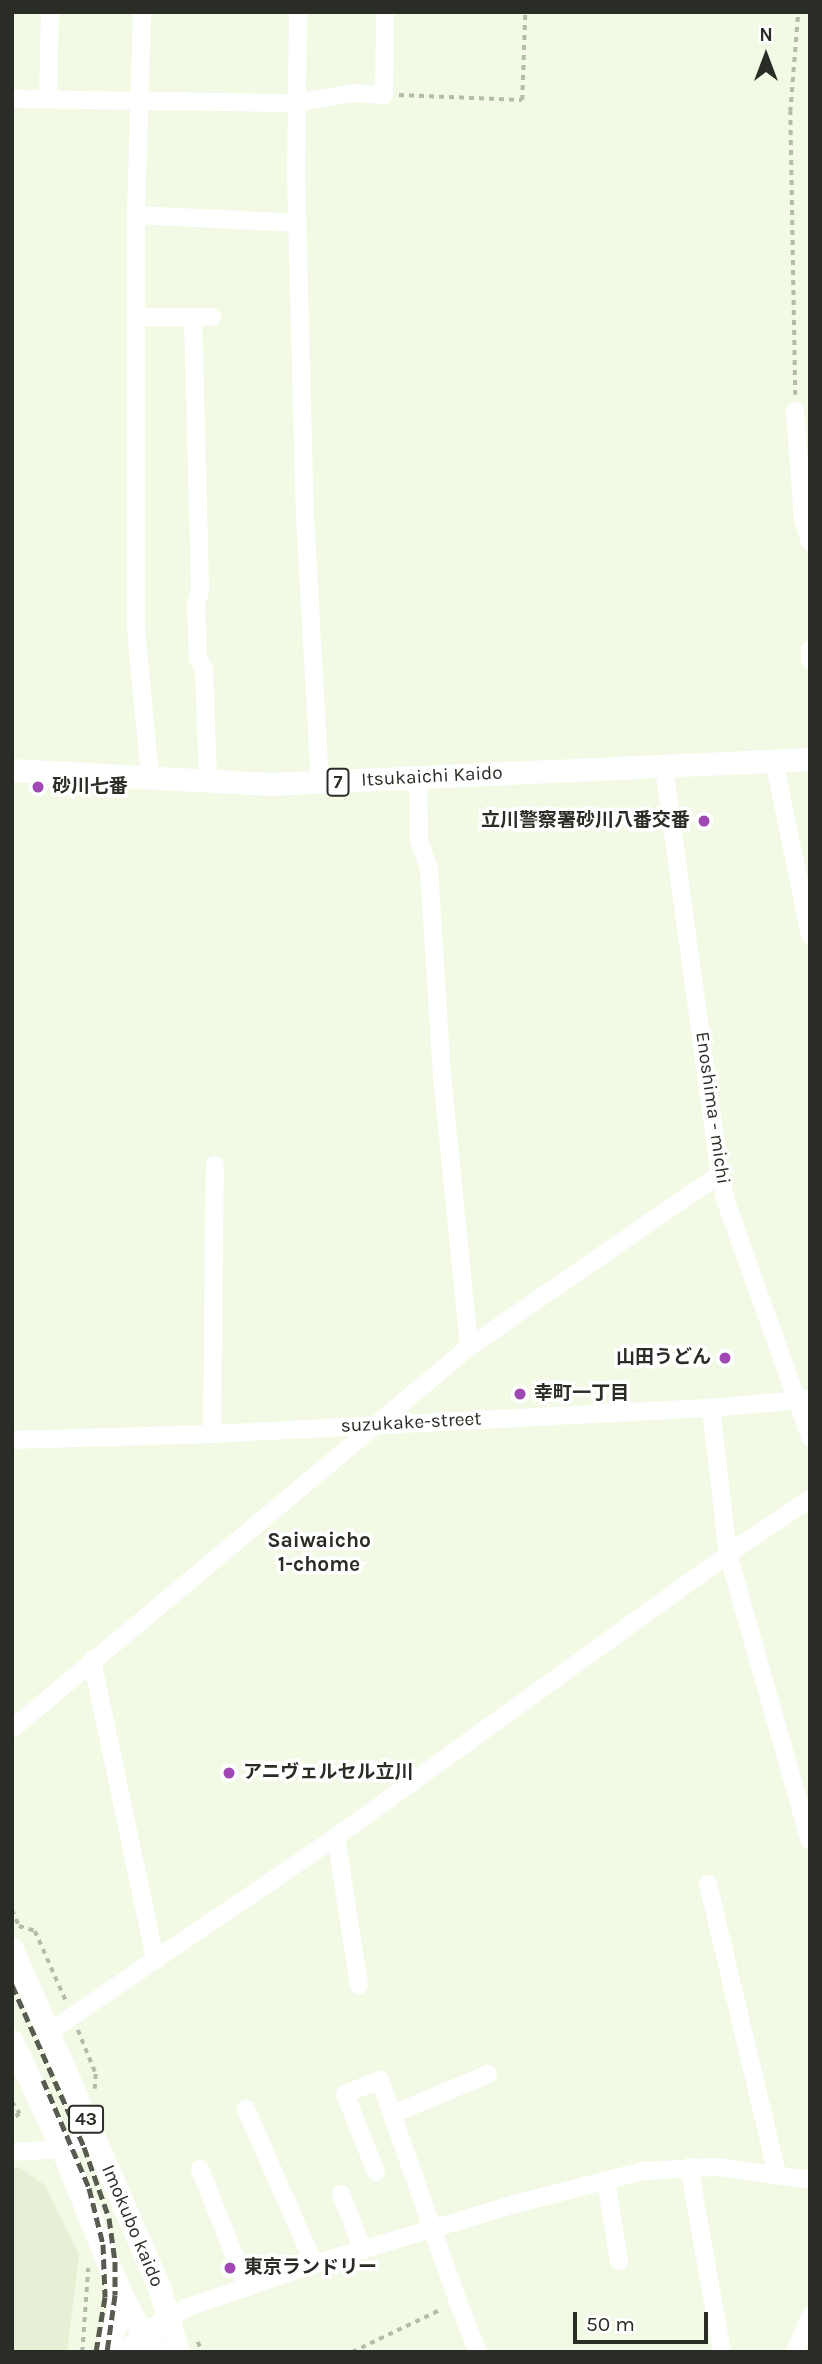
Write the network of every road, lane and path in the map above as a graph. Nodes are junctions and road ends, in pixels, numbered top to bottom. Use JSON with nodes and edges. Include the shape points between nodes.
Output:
{"nodes":[{"id":1,"x":50,"y":12,"type":"edge"},
{"id":2,"x":142,"y":12,"type":"edge"},
{"id":3,"x":298,"y":12,"type":"edge"},
{"id":4,"x":385,"y":12,"type":"edge"},
{"id":5,"x":525,"y":12,"type":"edge"},
{"id":6,"x":797,"y":12,"type":"edge"},
{"id":7,"x":384,"y":95,"type":"junction"},
{"id":8,"x":12,"y":99,"type":"edge"},
{"id":9,"x":48,"y":99,"type":"junction"},
{"id":10,"x":139,"y":102,"type":"junction"},
{"id":11,"x":295,"y":103,"type":"junction"},
{"id":12,"x":136,"y":215,"type":"junction"},
{"id":13,"x":298,"y":223,"type":"junction"},
{"id":14,"x":136,"y":317,"type":"junction"},
{"id":15,"x":795,"y":411,"type":"joint"},
{"id":16,"x":810,"y":542,"type":"edge"},
{"id":17,"x":810,"y":649,"type":"edge"},
{"id":18,"x":810,"y":660,"type":"edge"},
{"id":19,"x":810,"y":759,"type":"edge"},
{"id":20,"x":774,"y":761,"type":"junction"},
{"id":21,"x":664,"y":767,"type":"junction"},
{"id":22,"x":12,"y":770,"type":"edge"},
{"id":23,"x":150,"y":777,"type":"junction"},
{"id":24,"x":418,"y":778,"type":"junction"},
{"id":25,"x":208,"y":781,"type":"junction"},
{"id":26,"x":320,"y":783,"type":"junction"},
{"id":27,"x":810,"y":935,"type":"edge"},
{"id":28,"x":215,"y":1165,"type":"dead end"},
{"id":29,"x":720,"y":1174,"type":"junction"},
{"id":30,"x":469,"y":1347,"type":"junction"},
{"id":31,"x":803,"y":1400,"type":"edge"},
{"id":32,"x":711,"y":1408,"type":"junction"},
{"id":33,"x":379,"y":1424,"type":"junction"},
{"id":34,"x":212,"y":1434,"type":"junction"},
{"id":35,"x":810,"y":1437,"type":"edge"},
{"id":36,"x":12,"y":1440,"type":"edge"},
{"id":37,"x":810,"y":1499,"type":"edge"},
{"id":38,"x":728,"y":1554,"type":"junction"},
{"id":39,"x":92,"y":1660,"type":"junction"},
{"id":40,"x":12,"y":1729,"type":"edge"},
{"id":41,"x":336,"y":1837,"type":"junction"},
{"id":42,"x":810,"y":1841,"type":"edge"},
{"id":43,"x":708,"y":1884,"type":"dead end"},
{"id":44,"x":12,"y":1949,"type":"edge"},
{"id":45,"x":155,"y":1960,"type":"junction"},
{"id":46,"x":359,"y":1985,"type":"dead end"},
{"id":47,"x":49,"y":2032,"type":"junction"},
{"id":48,"x":12,"y":2041,"type":"edge"},
{"id":49,"x":488,"y":2074,"type":"dead end"},
{"id":50,"x":13,"y":2101,"type":"edge"},
{"id":51,"x":246,"y":2109,"type":"dead end"},
{"id":52,"x":393,"y":2114,"type":"junction"},
{"id":53,"x":12,"y":2119,"type":"edge"},
{"id":54,"x":93,"y":2136,"type":"junction"},
{"id":55,"x":62,"y":2149,"type":"junction"},
{"id":56,"x":12,"y":2152,"type":"edge"},
{"id":57,"x":689,"y":2167,"type":"junction"},
{"id":58,"x":200,"y":2169,"type":"dead end"},
{"id":59,"x":376,"y":2172,"type":"dead end"},
{"id":60,"x":777,"y":2174,"type":"junction"},
{"id":61,"x":606,"y":2180,"type":"junction"},
{"id":62,"x":810,"y":2180,"type":"edge"},
{"id":63,"x":341,"y":2194,"type":"dead end"},
{"id":64,"x":434,"y":2230,"type":"junction"},
{"id":65,"x":363,"y":2250,"type":"junction"},
{"id":66,"x":619,"y":2262,"type":"dead end"},
{"id":67,"x":88,"y":2263,"type":"dead end"},
{"id":68,"x":314,"y":2264,"type":"junction"},
{"id":69,"x":247,"y":2288,"type":"junction"},
{"id":70,"x":119,"y":2290,"type":"junction"},
{"id":71,"x":457,"y":2302,"type":"junction"},
{"id":72,"x":810,"y":2316,"type":"edge"},
{"id":73,"x":158,"y":2341,"type":"edge"},
{"id":74,"x":800,"y":2350,"type":"edge"},
{"id":75,"x":82,"y":2352,"type":"edge"},
{"id":76,"x":107,"y":2352,"type":"edge"},
{"id":77,"x":125,"y":2352,"type":"edge"},
{"id":78,"x":178,"y":2352,"type":"edge"},
{"id":79,"x":352,"y":2352,"type":"edge"},
{"id":80,"x":478,"y":2352,"type":"edge"},
{"id":81,"x":722,"y":2352,"type":"edge"}],
"edges":[{"from":1,"to":9,"type":"street"},
{"from":2,"to":10,"type":"street"},
{"from":3,"to":11,"type":"street"},
{"from":4,"to":7,"type":"street"},
{"from":5,"to":7,"type":"path","via":[[522,100]]},
{"from":6,"to":15,"type":"path","via":[[790,112]]},
{"from":7,"to":11,"type":"street","via":[[355,93]]},
{"from":8,"to":9,"type":"street"},
{"from":9,"to":10,"type":"street"},
{"from":10,"to":11,"type":"street"},
{"from":10,"to":12,"type":"street"},
{"from":11,"to":13,"type":"street"},
{"from":12,"to":13,"type":"street"},
{"from":12,"to":14,"type":"street"},
{"from":13,"to":26,"type":"street","via":[[305,516]]},
{"from":14,"to":23,"type":"street","via":[[136,629]]},
{"from":14,"to":25,"type":"street","via":[[202,317],[200,591],[196,604],[198,658],[204,670]]},
{"from":15,"to":16,"type":"street","via":[[803,519]]},
{"from":17,"to":18,"type":"street"},
{"from":19,"to":20,"type":"main road","name":"Itsukaichi Kaido","number":"7"},
{"from":20,"to":21,"type":"main road","name":"Itsukaichi Kaido","number":"7"},
{"from":20,"to":27,"type":"street"},
{"from":21,"to":24,"type":"main road","name":"Itsukaichi Kaido","number":"7"},
{"from":21,"to":29,"type":"street","name":"Enoshima - michi"},
{"from":22,"to":23,"type":"main road","name":"Itsukaichi Kaido","number":"7"},
{"from":23,"to":25,"type":"main road","name":"Itsukaichi Kaido","number":"7"},
{"from":24,"to":26,"type":"main road","name":"Itsukaichi Kaido","number":"7"},
{"from":24,"to":30,"type":"street","via":[[419,841],[429,869],[442,1075]]},
{"from":25,"to":26,"type":"main road","name":"Itsukaichi Kaido","number":"7"},
{"from":28,"to":34,"type":"street"},
{"from":29,"to":30,"type":"street"},
{"from":29,"to":31,"type":"street","name":"Enoshima - michi","via":[[726,1202]]},
{"from":30,"to":33,"type":"street"},
{"from":31,"to":32,"type":"street","name":"suzukake-street"},
{"from":31,"to":35,"type":"street","name":"Enoshima - michi"},
{"from":32,"to":33,"type":"street","name":"suzukake-street"},
{"from":32,"to":38,"type":"street"},
{"from":33,"to":34,"type":"street","name":"suzukake-street"},
{"from":33,"to":39,"type":"street"},
{"from":34,"to":36,"type":"street","name":"suzukake-street"},
{"from":37,"to":38,"type":"street"},
{"from":38,"to":41,"type":"street"},
{"from":38,"to":42,"type":"street"},
{"from":39,"to":40,"type":"street"},
{"from":39,"to":45,"type":"street"},
{"from":41,"to":45,"type":"street"},
{"from":41,"to":46,"type":"street"},
{"from":43,"to":60,"type":"street"},
{"from":44,"to":47,"type":"main road","name":"Imokubo kaido","number":"43"},
{"from":45,"to":47,"type":"street"},
{"from":47,"to":54,"type":"main road","name":"Imokubo kaido","number":"43"},
{"from":48,"to":55,"type":"main road","name":"Imokubo kaido","number":"43"},
{"from":49,"to":52,"type":"street"},
{"from":50,"to":53,"type":"path","via":[[20,2114]]},
{"from":51,"to":68,"type":"street"},
{"from":52,"to":59,"type":"street","via":[[380,2080],[345,2094]]},
{"from":52,"to":64,"type":"street"},
{"from":54,"to":55,"type":"street"},
{"from":54,"to":73,"type":"main road","name":"Imokubo kaido","number":"43","via":[[160,2290]]},
{"from":55,"to":56,"type":"street"},
{"from":55,"to":70,"type":"main road","name":"Imokubo kaido","number":"43"},
{"from":57,"to":60,"type":"street"},
{"from":57,"to":61,"type":"street"},
{"from":57,"to":81,"type":"street"},
{"from":58,"to":69,"type":"street"},
{"from":60,"to":62,"type":"street"},
{"from":61,"to":64,"type":"street"},
{"from":61,"to":66,"type":"street"},
{"from":63,"to":65,"type":"street"},
{"from":64,"to":65,"type":"street"},
{"from":64,"to":71,"type":"street"},
{"from":65,"to":68,"type":"street"},
{"from":67,"to":75,"type":"path"},
{"from":68,"to":69,"type":"street"},
{"from":69,"to":73,"type":"street","via":[[187,2308]]},
{"from":70,"to":73,"type":"main road","name":"Imokubo kaido","number":"43"},
{"from":70,"to":76,"type":"main road","number":"43"},
{"from":71,"to":79,"type":"path"},
{"from":71,"to":80,"type":"street"},
{"from":72,"to":74,"type":"street"},
{"from":73,"to":77,"type":"main road"},
{"from":73,"to":78,"type":"main road","name":"Imokubo kaido","number":"43"}]}
